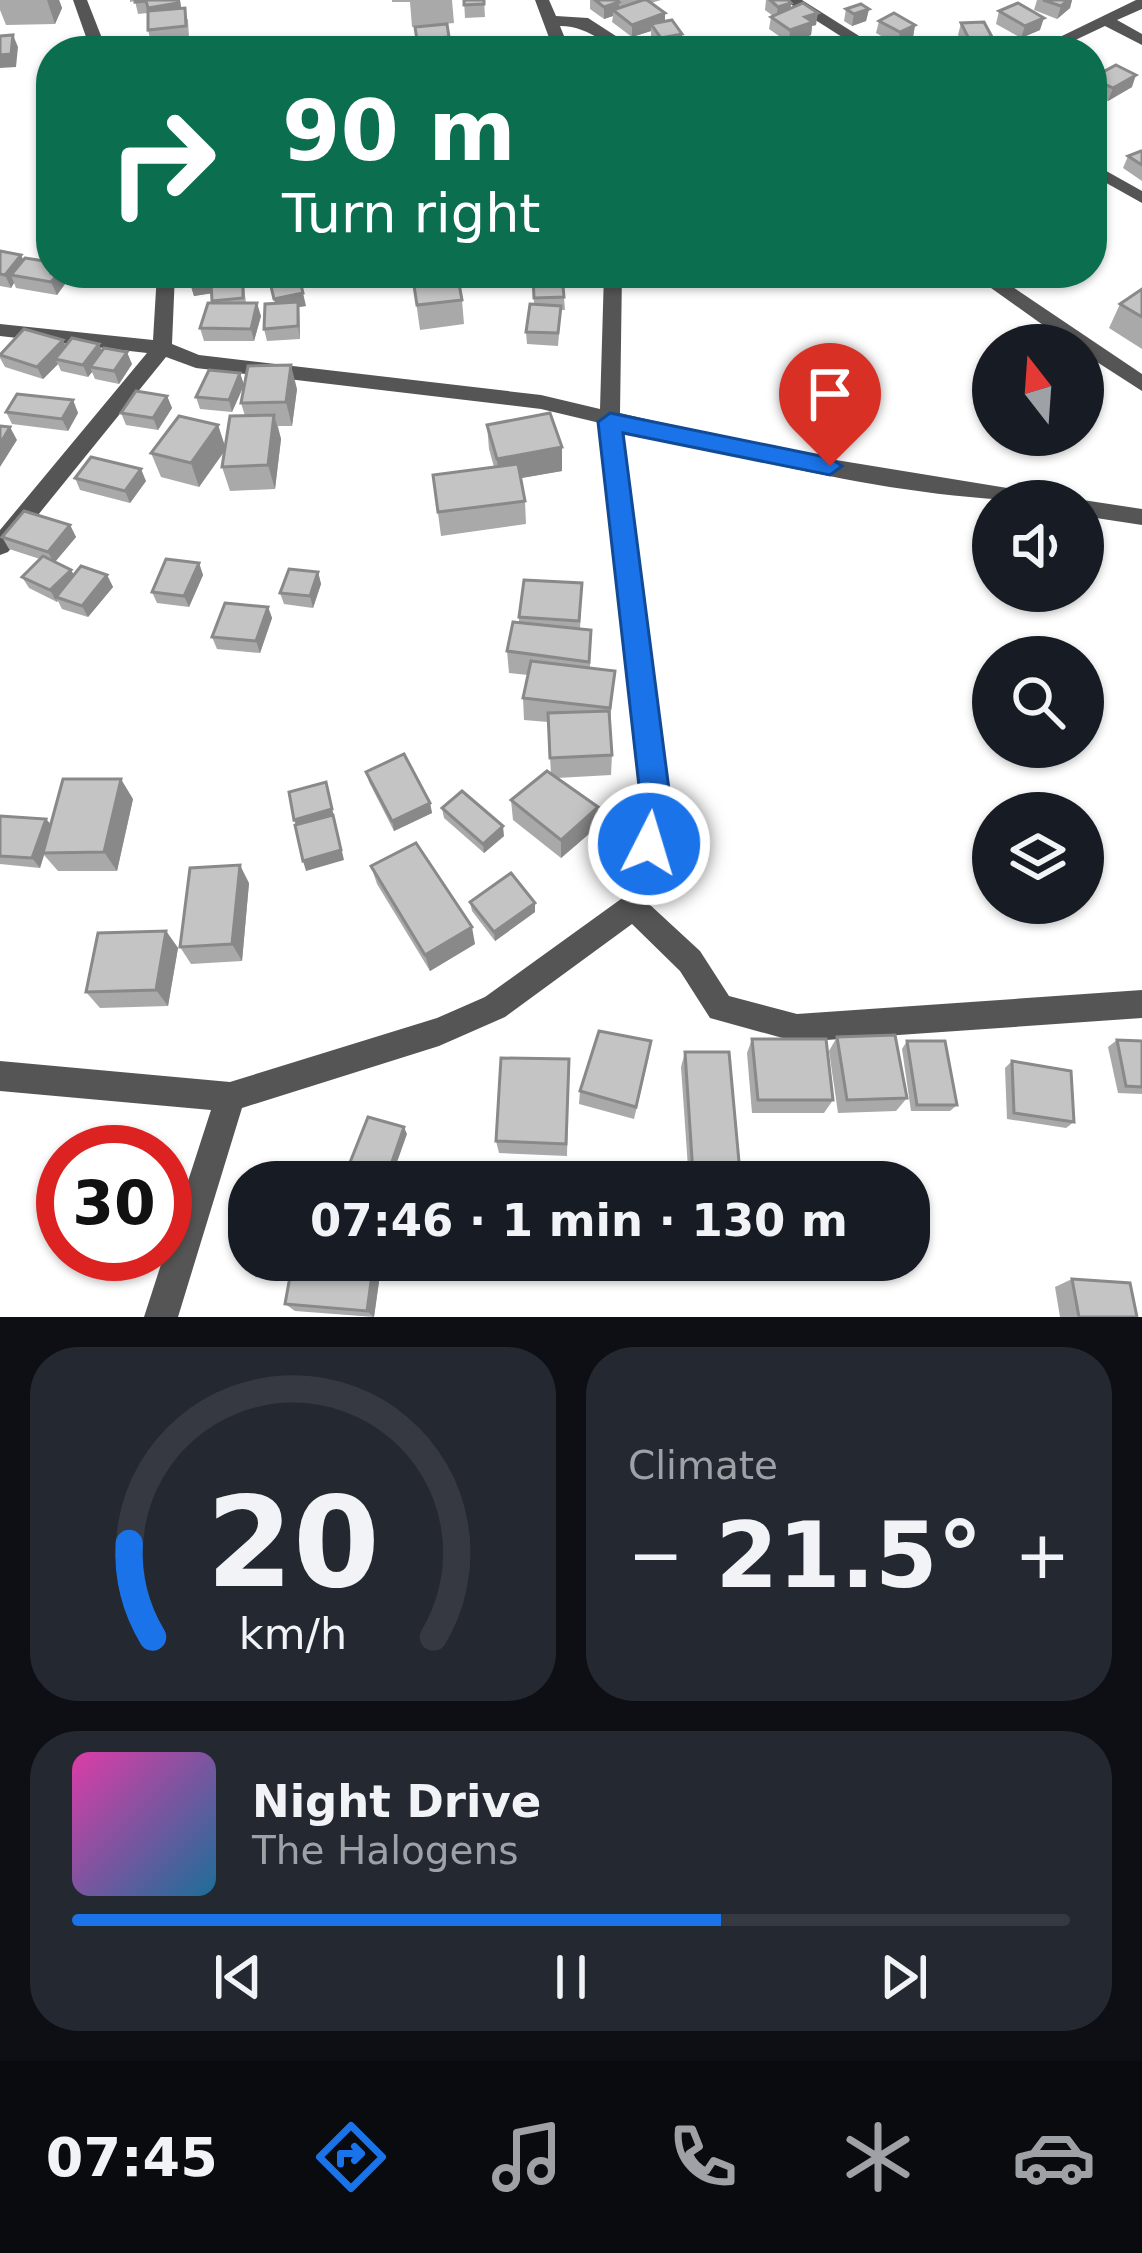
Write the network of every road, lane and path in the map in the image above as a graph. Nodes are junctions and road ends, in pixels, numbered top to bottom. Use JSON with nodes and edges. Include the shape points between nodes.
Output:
{"nodes":[{"id":1,"x":80,"y":0,"type":"edge"},
{"id":2,"x":542,"y":0,"type":"edge"},
{"id":3,"x":791,"y":0,"type":"edge"},
{"id":4,"x":1100,"y":0,"type":"edge"},
{"id":5,"x":1142,"y":3,"type":"edge"},
{"id":6,"x":1123,"y":12,"type":"junction"},
{"id":7,"x":1106,"y":20,"type":"junction"},
{"id":8,"x":548,"y":21,"type":"junction"},
{"id":9,"x":93,"y":36,"type":"edge"},
{"id":10,"x":555,"y":36,"type":"edge"},
{"id":11,"x":608,"y":36,"type":"edge"},
{"id":12,"x":850,"y":36,"type":"edge"},
{"id":13,"x":1072,"y":36,"type":"edge"},
{"id":14,"x":1142,"y":40,"type":"edge"},
{"id":15,"x":1107,"y":177,"type":"edge"},
{"id":16,"x":1142,"y":198,"type":"edge"},
{"id":17,"x":165,"y":288,"type":"edge"},
{"id":18,"x":613,"y":288,"type":"edge"},
{"id":19,"x":1001,"y":288,"type":"edge"},
{"id":20,"x":0,"y":331,"type":"edge"},
{"id":21,"x":162,"y":348,"type":"junction"},
{"id":22,"x":1142,"y":384,"type":"edge"},
{"id":23,"x":610,"y":422,"type":"junction"},
{"id":24,"x":972,"y":490,"type":"edge"},
{"id":25,"x":1104,"y":511,"type":"edge"},
{"id":26,"x":1142,"y":517,"type":"edge"},
{"id":27,"x":0,"y":546,"type":"edge"},
{"id":28,"x":633,"y":907,"type":"junction"},
{"id":29,"x":1142,"y":1004,"type":"edge"},
{"id":30,"x":0,"y":1076,"type":"edge"},
{"id":31,"x":230,"y":1097,"type":"junction"},
{"id":32,"x":161,"y":1317,"type":"edge"}],
"edges":[{"from":1,"to":9,"type":"street"},
{"from":2,"to":8,"type":"street"},
{"from":3,"to":12,"type":"street"},
{"from":4,"to":6,"type":"street"},
{"from":5,"to":6,"type":"street"},
{"from":6,"to":7,"type":"street"},
{"from":7,"to":13,"type":"street"},
{"from":7,"to":14,"type":"street"},
{"from":8,"to":10,"type":"street"},
{"from":8,"to":11,"type":"street","via":[[583,21]]},
{"from":15,"to":16,"type":"street"},
{"from":17,"to":21,"type":"street"},
{"from":18,"to":23,"type":"street"},
{"from":19,"to":22,"type":"street"},
{"from":20,"to":21,"type":"street"},
{"from":21,"to":23,"type":"street","via":[[196,362],[541,402]]},
{"from":21,"to":27,"type":"street"},
{"from":23,"to":24,"type":"street"},
{"from":23,"to":28,"type":"street","via":[[657,813]]},
{"from":25,"to":26,"type":"street"},
{"from":28,"to":29,"type":"street","via":[[690,961],[720,1008],[797,1028]]},
{"from":28,"to":31,"type":"street","via":[[495,1007]]},
{"from":30,"to":31,"type":"street"},
{"from":31,"to":32,"type":"street"}]}
